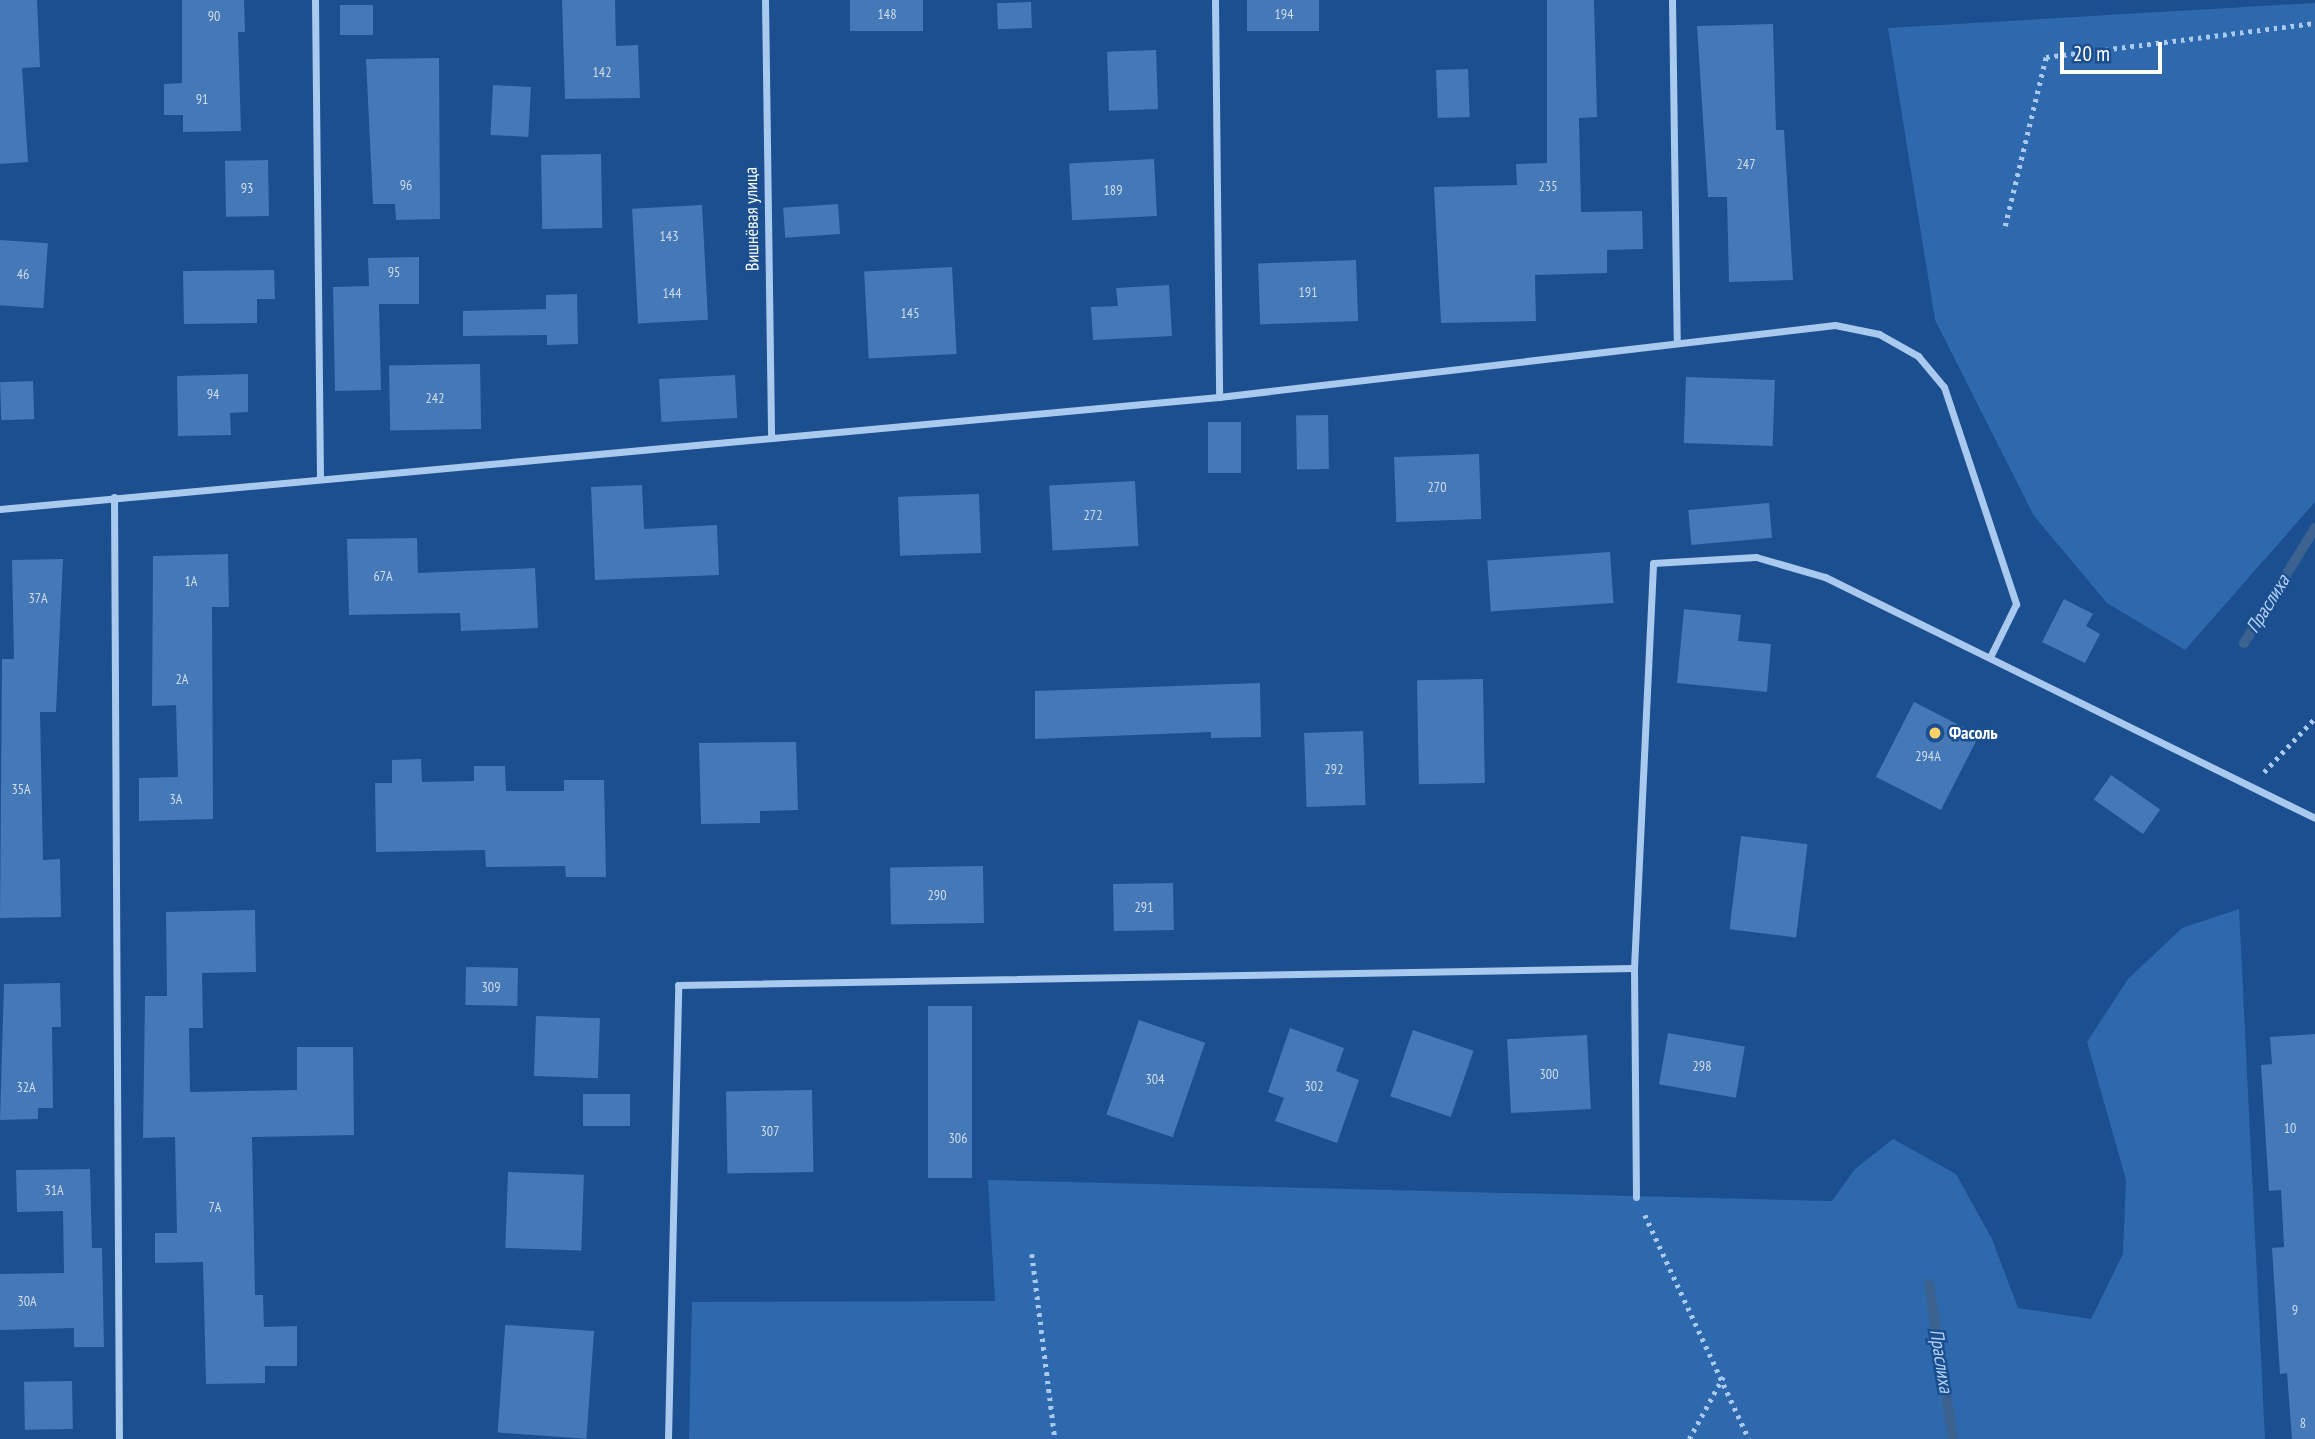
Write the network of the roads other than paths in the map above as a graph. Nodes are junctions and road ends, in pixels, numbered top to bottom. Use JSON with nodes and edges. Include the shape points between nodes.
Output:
{"nodes":[{"id":1,"x":315,"y":0,"type":"edge"},
{"id":2,"x":765,"y":0,"type":"edge"},
{"id":3,"x":1215,"y":0,"type":"edge"},
{"id":4,"x":1672,"y":0,"type":"edge"},
{"id":5,"x":1677,"y":340,"type":"junction"},
{"id":6,"x":1219,"y":397,"type":"junction"},
{"id":7,"x":771,"y":438,"type":"junction"},
{"id":8,"x":320,"y":477,"type":"junction"},
{"id":9,"x":114,"y":497,"type":"junction"},
{"id":10,"x":0,"y":509,"type":"edge"},
{"id":11,"x":1990,"y":657,"type":"junction"},
{"id":12,"x":2315,"y":818,"type":"edge"},
{"id":13,"x":1634,"y":968,"type":"junction"},
{"id":14,"x":1636,"y":1197,"type":"road end"},
{"id":15,"x":119,"y":1439,"type":"edge"},
{"id":16,"x":668,"y":1439,"type":"edge"}],
"edges":[{"from":1,"to":8,"type":"street"},
{"from":2,"to":7,"type":"street","name":"Вишнёвая улица"},
{"from":3,"to":6,"type":"street"},
{"from":4,"to":5,"type":"street"},
{"from":5,"to":6,"type":"street"},
{"from":5,"to":11,"type":"street","via":[[1835,325],[1879,334],[1918,356],[1944,387],[2016,604]]},
{"from":6,"to":7,"type":"street"},
{"from":7,"to":8,"type":"street"},
{"from":8,"to":9,"type":"street"},
{"from":9,"to":10,"type":"street"},
{"from":9,"to":15,"type":"street"},
{"from":11,"to":12,"type":"street"},
{"from":11,"to":13,"type":"street","via":[[1825,577],[1756,557],[1653,563]]},
{"from":13,"to":14,"type":"street"},
{"from":13,"to":16,"type":"street","via":[[678,985]]}]}
